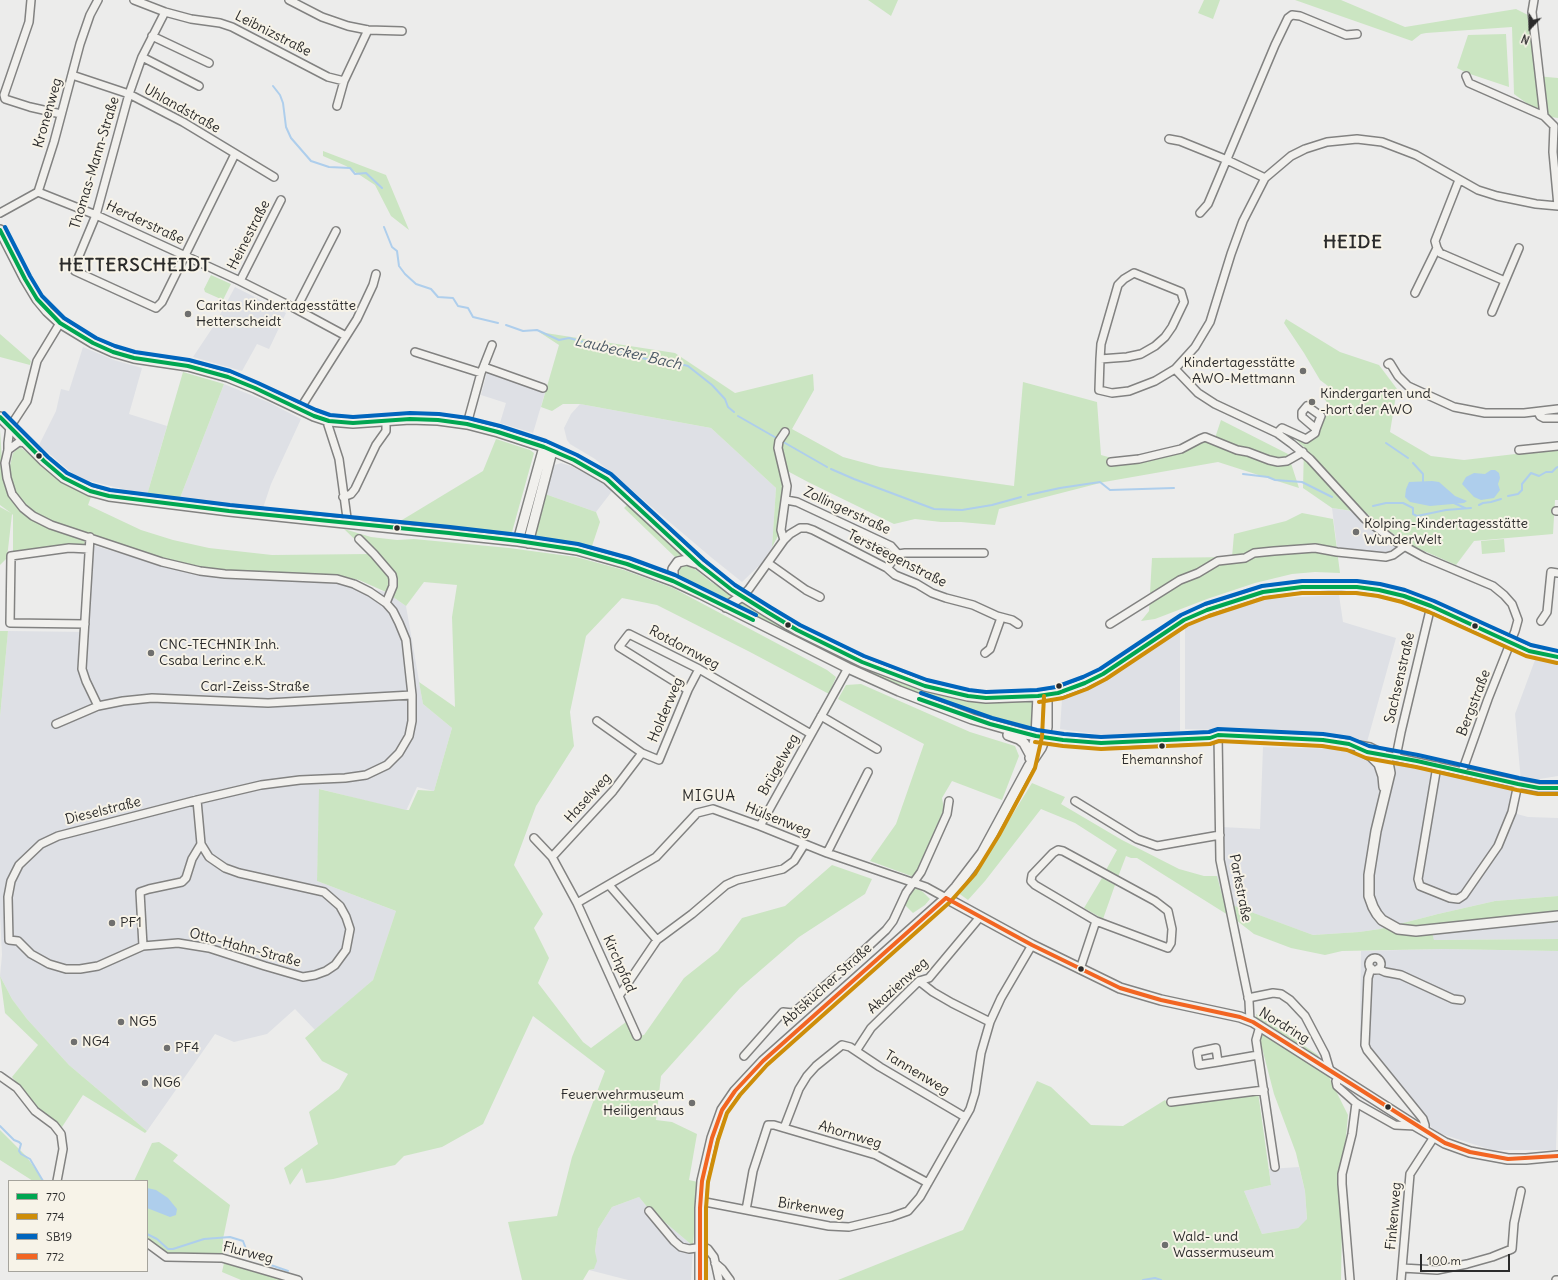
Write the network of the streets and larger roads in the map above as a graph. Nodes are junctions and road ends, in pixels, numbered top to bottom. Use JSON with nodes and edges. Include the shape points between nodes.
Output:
{"nodes":[{"id":1,"x":31,"y":0,"type":"edge"},
{"id":2,"x":98,"y":0,"type":"edge"},
{"id":3,"x":134,"y":0,"type":"edge"},
{"id":4,"x":289,"y":0,"type":"edge"},
{"id":5,"x":1534,"y":0,"type":"edge"},
{"id":6,"x":164,"y":12,"type":"junction"},
{"id":7,"x":368,"y":30,"type":"junction"},
{"id":8,"x":402,"y":31,"type":"dead end"},
{"id":9,"x":1357,"y":34,"type":"dead end"},
{"id":10,"x":152,"y":36,"type":"junction"},
{"id":11,"x":142,"y":57,"type":"junction"},
{"id":12,"x":209,"y":63,"type":"dead end"},
{"id":13,"x":72,"y":75,"type":"junction"},
{"id":14,"x":1467,"y":79,"type":"dead end"},
{"id":15,"x":344,"y":81,"type":"junction"},
{"id":16,"x":199,"y":86,"type":"dead end"},
{"id":17,"x":129,"y":94,"type":"junction"},
{"id":18,"x":337,"y":106,"type":"dead end"},
{"id":19,"x":62,"y":114,"type":"junction"},
{"id":20,"x":1544,"y":116,"type":"junction"},
{"id":21,"x":1169,"y":139,"type":"dead end"},
{"id":22,"x":235,"y":154,"type":"junction"},
{"id":23,"x":1227,"y":160,"type":"junction"},
{"id":24,"x":274,"y":177,"type":"dead end"},
{"id":25,"x":1265,"y":178,"type":"junction"},
{"id":26,"x":1459,"y":180,"type":"junction"},
{"id":27,"x":38,"y":192,"type":"junction"},
{"id":28,"x":282,"y":200,"type":"dead end"},
{"id":29,"x":1558,"y":206,"type":"edge"},
{"id":30,"x":1200,"y":212,"type":"dead end"},
{"id":31,"x":0,"y":213,"type":"edge"},
{"id":32,"x":96,"y":215,"type":"junction"},
{"id":33,"x":0,"y":230,"type":"edge"},
{"id":34,"x":336,"y":231,"type":"dead end"},
{"id":35,"x":1437,"y":248,"type":"junction"},
{"id":36,"x":1519,"y":248,"type":"dead end"},
{"id":37,"x":184,"y":256,"type":"junction"},
{"id":38,"x":376,"y":274,"type":"dead end"},
{"id":39,"x":1505,"y":281,"type":"junction"},
{"id":40,"x":240,"y":282,"type":"junction"},
{"id":41,"x":1415,"y":293,"type":"dead end"},
{"id":42,"x":296,"y":309,"type":"junction"},
{"id":43,"x":1492,"y":312,"type":"dead end"},
{"id":44,"x":60,"y":323,"type":"junction"},
{"id":45,"x":346,"y":336,"type":"junction"},
{"id":46,"x":492,"y":345,"type":"dead end"},
{"id":47,"x":415,"y":352,"type":"dead end"},
{"id":48,"x":1100,"y":359,"type":"junction"},
{"id":49,"x":1388,"y":364,"type":"dead end"},
{"id":50,"x":483,"y":370,"type":"junction"},
{"id":51,"x":1175,"y":370,"type":"junction"},
{"id":52,"x":543,"y":388,"type":"dead end"},
{"id":53,"x":300,"y":409,"type":"junction"},
{"id":54,"x":1558,"y":409,"type":"edge"},
{"id":55,"x":1538,"y":412,"type":"junction"},
{"id":56,"x":0,"y":417,"type":"edge"},
{"id":57,"x":1558,"y":418,"type":"edge"},
{"id":58,"x":329,"y":420,"type":"junction"},
{"id":59,"x":386,"y":421,"type":"junction"},
{"id":60,"x":467,"y":424,"type":"junction"},
{"id":61,"x":10,"y":427,"type":"junction"},
{"id":62,"x":1316,"y":429,"type":"dead end"},
{"id":63,"x":783,"y":434,"type":"dead end"},
{"id":64,"x":1277,"y":434,"type":"junction"},
{"id":65,"x":26,"y":443,"type":"junction"},
{"id":66,"x":1558,"y":446,"type":"edge"},
{"id":67,"x":548,"y":449,"type":"junction"},
{"id":68,"x":1518,"y":450,"type":"dead end"},
{"id":69,"x":1303,"y":452,"type":"junction"},
{"id":70,"x":7,"y":453,"type":"junction"},
{"id":71,"x":1111,"y":462,"type":"dead end"},
{"id":72,"x":344,"y":497,"type":"junction"},
{"id":73,"x":786,"y":500,"type":"junction"},
{"id":74,"x":347,"y":518,"type":"dead end"},
{"id":75,"x":90,"y":537,"type":"junction"},
{"id":76,"x":359,"y":539,"type":"dead end"},
{"id":77,"x":784,"y":540,"type":"junction"},
{"id":78,"x":518,"y":541,"type":"junction"},
{"id":79,"x":528,"y":543,"type":"junction"},
{"id":80,"x":1404,"y":547,"type":"junction"},
{"id":81,"x":89,"y":549,"type":"junction"},
{"id":82,"x":984,"y":553,"type":"dead end"},
{"id":83,"x":898,"y":554,"type":"junction"},
{"id":84,"x":768,"y":563,"type":"junction"},
{"id":85,"x":700,"y":565,"type":"junction"},
{"id":86,"x":887,"y":568,"type":"junction"},
{"id":87,"x":1555,"y":572,"type":"edge"},
{"id":88,"x":674,"y":581,"type":"junction"},
{"id":89,"x":742,"y":596,"type":"junction"},
{"id":90,"x":820,"y":597,"type":"dead end"},
{"id":91,"x":386,"y":603,"type":"junction"},
{"id":92,"x":1431,"y":606,"type":"junction"},
{"id":93,"x":726,"y":607,"type":"junction"},
{"id":94,"x":1001,"y":618,"type":"junction"},
{"id":95,"x":1542,"y":621,"type":"dead end"},
{"id":96,"x":85,"y":624,"type":"junction"},
{"id":97,"x":1018,"y":624,"type":"dead end"},
{"id":98,"x":1110,"y":624,"type":"dead end"},
{"id":99,"x":1511,"y":643,"type":"junction"},
{"id":100,"x":985,"y":652,"type":"dead end"},
{"id":101,"x":1558,"y":657,"type":"edge"},
{"id":102,"x":848,"y":668,"type":"junction"},
{"id":103,"x":699,"y":669,"type":"junction"},
{"id":104,"x":688,"y":690,"type":"junction"},
{"id":105,"x":412,"y":695,"type":"junction"},
{"id":106,"x":1042,"y":696,"type":"junction"},
{"id":107,"x":935,"y":705,"type":"junction"},
{"id":108,"x":98,"y":706,"type":"junction"},
{"id":109,"x":821,"y":716,"type":"junction"},
{"id":110,"x":597,"y":721,"type":"dead end"},
{"id":111,"x":56,"y":724,"type":"dead end"},
{"id":112,"x":811,"y":734,"type":"junction"},
{"id":113,"x":1218,"y":735,"type":"junction"},
{"id":114,"x":1036,"y":736,"type":"junction"},
{"id":115,"x":1045,"y":738,"type":"junction"},
{"id":116,"x":1349,"y":744,"type":"junction"},
{"id":117,"x":877,"y":749,"type":"dead end"},
{"id":118,"x":1367,"y":752,"type":"junction"},
{"id":119,"x":642,"y":753,"type":"junction"},
{"id":120,"x":1382,"y":754,"type":"junction"},
{"id":121,"x":1030,"y":756,"type":"junction"},
{"id":122,"x":1396,"y":757,"type":"junction"},
{"id":123,"x":1028,"y":766,"type":"junction"},
{"id":124,"x":1437,"y":766,"type":"junction"},
{"id":125,"x":868,"y":772,"type":"dead end"},
{"id":126,"x":1462,"y":772,"type":"junction"},
{"id":127,"x":1518,"y":784,"type":"junction"},
{"id":128,"x":1558,"y":788,"type":"edge"},
{"id":129,"x":1384,"y":796,"type":"junction"},
{"id":130,"x":197,"y":800,"type":"junction"},
{"id":131,"x":949,"y":801,"type":"dead end"},
{"id":132,"x":1075,"y":801,"type":"dead end"},
{"id":133,"x":760,"y":826,"type":"junction"},
{"id":134,"x":1220,"y":835,"type":"junction"},
{"id":135,"x":534,"y":838,"type":"dead end"},
{"id":136,"x":201,"y":844,"type":"junction"},
{"id":137,"x":804,"y":845,"type":"junction"},
{"id":138,"x":827,"y":853,"type":"junction"},
{"id":139,"x":552,"y":857,"type":"junction"},
{"id":140,"x":914,"y":883,"type":"junction"},
{"id":141,"x":609,"y":885,"type":"junction"},
{"id":142,"x":946,"y":898,"type":"junction"},
{"id":143,"x":577,"y":903,"type":"junction"},
{"id":144,"x":1558,"y":916,"type":"edge"},
{"id":145,"x":980,"y":917,"type":"junction"},
{"id":146,"x":1096,"y":921,"type":"junction"},
{"id":147,"x":657,"y":940,"type":"junction"},
{"id":148,"x":1032,"y":945,"type":"junction"},
{"id":149,"x":143,"y":946,"type":"junction"},
{"id":150,"x":1080,"y":969,"type":"junction"},
{"id":151,"x":919,"y":982,"type":"junction"},
{"id":152,"x":619,"y":996,"type":"junction"},
{"id":153,"x":1248,"y":998,"type":"junction"},
{"id":154,"x":1461,"y":1000,"type":"dead end"},
{"id":155,"x":1250,"y":1021,"type":"junction"},
{"id":156,"x":990,"y":1022,"type":"junction"},
{"id":157,"x":1260,"y":1026,"type":"junction"},
{"id":158,"x":637,"y":1036,"type":"dead end"},
{"id":159,"x":856,"y":1051,"type":"junction"},
{"id":160,"x":1258,"y":1055,"type":"junction"},
{"id":161,"x":744,"y":1056,"type":"dead end"},
{"id":162,"x":1218,"y":1062,"type":"dead end"},
{"id":163,"x":1330,"y":1071,"type":"junction"},
{"id":164,"x":0,"y":1076,"type":"edge"},
{"id":165,"x":1339,"y":1076,"type":"junction"},
{"id":166,"x":1264,"y":1090,"type":"junction"},
{"id":167,"x":1171,"y":1102,"type":"dead end"},
{"id":168,"x":1356,"y":1103,"type":"junction"},
{"id":169,"x":965,"y":1117,"type":"junction"},
{"id":170,"x":1416,"y":1126,"type":"junction"},
{"id":171,"x":784,"y":1128,"type":"junction"},
{"id":172,"x":1425,"y":1132,"type":"junction"},
{"id":173,"x":1434,"y":1137,"type":"junction"},
{"id":174,"x":1558,"y":1156,"type":"edge"},
{"id":175,"x":1275,"y":1167,"type":"dead end"},
{"id":176,"x":57,"y":1180,"type":"edge"},
{"id":177,"x":928,"y":1183,"type":"junction"},
{"id":178,"x":1522,"y":1191,"type":"dead end"},
{"id":179,"x":700,"y":1201,"type":"junction"},
{"id":180,"x":746,"y":1210,"type":"junction"},
{"id":181,"x":649,"y":1211,"type":"dead end"},
{"id":182,"x":148,"y":1244,"type":"edge"},
{"id":183,"x":700,"y":1248,"type":"junction"},
{"id":184,"x":715,"y":1263,"type":"junction"},
{"id":185,"x":1402,"y":1268,"type":"junction"},
{"id":186,"x":298,"y":1280,"type":"edge"},
{"id":187,"x":700,"y":1280,"type":"edge"},
{"id":188,"x":719,"y":1280,"type":"edge"},
{"id":189,"x":730,"y":1280,"type":"edge"},
{"id":190,"x":1350,"y":1280,"type":"edge"},
{"id":191,"x":1401,"y":1280,"type":"edge"}],
"edges":[{"from":1,"to":19,"type":"street","via":[[29,22],[4,95],[5,99]]},
{"from":2,"to":13,"type":"street","name":"Kronenweg","via":[[90,15]]},
{"from":3,"to":6,"type":"street"},
{"from":4,"to":7,"type":"street","via":[[322,17]]},
{"from":5,"to":20,"type":"street","via":[[1532,12]]},
{"from":6,"to":10,"type":"street","name":"Thomas-Mann-Straße"},
{"from":6,"to":15,"type":"street","name":"Leibnizstraße","via":[[220,23],[328,77]]},
{"from":7,"to":8,"type":"street"},
{"from":7,"to":15,"type":"street"},
{"from":9,"to":23,"type":"street","via":[[1346,35],[1300,16],[1292,15],[1288,18]]},
{"from":10,"to":11,"type":"street","name":"Thomas-Mann-Straße"},
{"from":10,"to":12,"type":"street"},
{"from":11,"to":16,"type":"street"},
{"from":11,"to":17,"type":"street","name":"Thomas-Mann-Straße"},
{"from":13,"to":17,"type":"street","name":"Uhlandstraße"},
{"from":13,"to":19,"type":"street","name":"Kronenweg"},
{"from":14,"to":20,"type":"street"},
{"from":15,"to":18,"type":"street"},
{"from":17,"to":22,"type":"street","name":"Uhlandstraße","via":[[183,122]]},
{"from":17,"to":32,"type":"street","name":"Thomas-Mann-Straße"},
{"from":19,"to":27,"type":"street","name":"Kronenweg"},
{"from":20,"to":29,"type":"street","via":[[1554,126],[1553,152]]},
{"from":21,"to":23,"type":"street"},
{"from":22,"to":24,"type":"street","name":"Uhlandstraße"},
{"from":22,"to":37,"type":"street"},
{"from":23,"to":25,"type":"street"},
{"from":23,"to":30,"type":"street","via":[[1208,204]]},
{"from":25,"to":26,"type":"street","via":[[1291,156],[1305,149],[1327,142],[1368,139],[1396,146],[1416,155]]},
{"from":25,"to":51,"type":"street","via":[[1243,221],[1210,322],[1195,347]]},
{"from":26,"to":29,"type":"street","via":[[1497,196]]},
{"from":26,"to":35,"type":"street","via":[[1435,241]]},
{"from":27,"to":31,"type":"street"},
{"from":27,"to":32,"type":"street","name":"Herderstraße"},
{"from":28,"to":40,"type":"street","name":"Heinestraße"},
{"from":32,"to":37,"type":"street","name":"Herderstraße"},
{"from":32,"to":37,"type":"street","name":"Thomas-Mann-Straße","via":[[75,271],[156,308],[162,302]]},
{"from":33,"to":44,"type":"street","via":[[37,299]]},
{"from":34,"to":42,"type":"street"},
{"from":35,"to":39,"type":"street","via":[[1440,253]]},
{"from":35,"to":41,"type":"street"},
{"from":36,"to":39,"type":"street"},
{"from":37,"to":40,"type":"street","name":"Herderstraße"},
{"from":38,"to":45,"type":"street","via":[[357,319]]},
{"from":39,"to":43,"type":"street"},
{"from":40,"to":42,"type":"street","name":"Herderstraße"},
{"from":42,"to":45,"type":"street","name":"Herderstraße"},
{"from":44,"to":53,"type":"street","via":[[113,352],[208,371],[255,388]]},
{"from":44,"to":61,"type":"street","via":[[37,361],[27,401]]},
{"from":45,"to":53,"type":"street"},
{"from":46,"to":50,"type":"street"},
{"from":47,"to":50,"type":"street"},
{"from":48,"to":48,"type":"street","via":[[1101,344],[1118,285],[1124,279],[1134,273],[1181,292],[1184,302],[1172,327],[1155,346],[1134,356]]},
{"from":48,"to":51,"type":"street","via":[[1099,390],[1112,393],[1129,391]]},
{"from":49,"to":55,"type":"street","via":[[1390,363],[1408,386],[1454,407],[1485,413]]},
{"from":50,"to":52,"type":"street"},
{"from":50,"to":60,"type":"street"},
{"from":51,"to":64,"type":"street","name":"Bergstraße","via":[[1198,393],[1215,404]]},
{"from":53,"to":58,"type":"street"},
{"from":54,"to":55,"type":"street"},
{"from":55,"to":57,"type":"street","via":[[1544,418]]},
{"from":56,"to":61,"type":"street"},
{"from":58,"to":59,"type":"street","via":[[353,423]]},
{"from":58,"to":72,"type":"street","via":[[328,425],[339,459]]},
{"from":59,"to":60,"type":"street","via":[[438,420]]},
{"from":59,"to":72,"type":"street","via":[[386,431],[376,445],[355,489]]},
{"from":60,"to":67,"type":"street"},
{"from":61,"to":65,"type":"street"},
{"from":61,"to":70,"type":"street","name":"Dieselstraße"},
{"from":62,"to":64,"type":"street","via":[[1306,439],[1282,428]]},
{"from":63,"to":73,"type":"street","via":[[778,445],[778,453],[787,481]]},
{"from":64,"to":69,"type":"street","name":"Bergstraße"},
{"from":65,"to":70,"type":"street","via":[[19,442]]},
{"from":65,"to":78,"type":"street","via":[[64,478],[90,491],[109,496]]},
{"from":66,"to":68,"type":"street"},
{"from":67,"to":78,"type":"street"},
{"from":67,"to":79,"type":"street"},
{"from":67,"to":85,"type":"street","via":[[607,479]]},
{"from":69,"to":71,"type":"street","via":[[1287,461],[1278,462],[1205,437],[1164,454]]},
{"from":69,"to":80,"type":"street","name":"Bergstraße","via":[[1365,519]]},
{"from":70,"to":75,"type":"street","name":"Dieselstraße","via":[[8,485],[23,508],[43,522]]},
{"from":72,"to":74,"type":"street"},
{"from":73,"to":77,"type":"street","via":[[781,530]]},
{"from":73,"to":83,"type":"street","name":"Zollingerstraße","via":[[797,502],[880,540],[891,546]]},
{"from":75,"to":81,"type":"street"},
{"from":75,"to":91,"type":"street","name":"Dieselstraße","via":[[162,562],[200,571],[337,579],[354,584]]},
{"from":76,"to":91,"type":"street","via":[[392,575],[393,586]]},
{"from":77,"to":84,"type":"street","name":"Tersteegenstraße"},
{"from":77,"to":86,"type":"street","name":"Tersteegenstraße","via":[[794,531],[807,528]]},
{"from":78,"to":79,"type":"street"},
{"from":79,"to":88,"type":"street","via":[[577,550],[628,564]]},
{"from":80,"to":98,"type":"street","via":[[1386,557],[1314,548],[1260,552],[1244,558],[1218,561],[1180,580]]},
{"from":80,"to":99,"type":"street","name":"Bergstraße","via":[[1493,586],[1504,595],[1514,608],[1518,620]]},
{"from":81,"to":96,"type":"street"},
{"from":81,"to":96,"type":"street","via":[[69,548],[11,556],[10,623]]},
{"from":82,"to":83,"type":"street"},
{"from":83,"to":86,"type":"street","name":"Zollingerstraße"},
{"from":84,"to":89,"type":"street","name":"Tersteegenstraße"},
{"from":84,"to":90,"type":"street"},
{"from":85,"to":88,"type":"street","via":[[687,560],[678,562],[673,569]]},
{"from":85,"to":89,"type":"street"},
{"from":86,"to":94,"type":"street","name":"Tersteegenstraße","via":[[894,575],[932,592],[973,605]]},
{"from":87,"to":95,"type":"street","via":[[1547,612]]},
{"from":88,"to":93,"type":"street"},
{"from":89,"to":93,"type":"street"},
{"from":89,"to":106,"type":"street","via":[[824,644],[862,662],[925,686],[968,696]]},
{"from":91,"to":105,"type":"street","name":"Dieselstraße","via":[[400,623],[406,640]]},
{"from":92,"to":99,"type":"street"},
{"from":92,"to":106,"type":"street","via":[[1404,596],[1358,587],[1302,587],[1264,592],[1184,620],[1103,674],[1061,692]]},
{"from":92,"to":122,"type":"street","name":"Sachsenstraße"},
{"from":93,"to":102,"type":"street"},
{"from":94,"to":97,"type":"street","name":"Tersteegenstraße"},
{"from":94,"to":100,"type":"street","via":[[990,649]]},
{"from":96,"to":108,"type":"street","via":[[82,669]]},
{"from":99,"to":101,"type":"street","via":[[1529,651]]},
{"from":99,"to":126,"type":"street","name":"Bergstraße"},
{"from":102,"to":107,"type":"street"},
{"from":102,"to":109,"type":"street","name":"Brügelweg"},
{"from":103,"to":104,"type":"street","name":"Holderweg"},
{"from":103,"to":104,"type":"street","name":"Rotdornweg","via":[[629,634],[619,647]]},
{"from":103,"to":112,"type":"street","name":"Rotdornweg"},
{"from":104,"to":119,"type":"street","name":"Holderweg","via":[[659,760]]},
{"from":105,"to":108,"type":"street","name":"Carl-Zeiss-Straße","via":[[268,703],[152,698]]},
{"from":105,"to":130,"type":"street","name":"Dieselstraße","via":[[412,721],[408,736],[399,753],[387,765],[366,775],[261,785]]},
{"from":106,"to":114,"type":"street","name":"Abtskücher Straße"},
{"from":106,"to":115,"type":"street","via":[[1047,727]]},
{"from":107,"to":114,"type":"street","via":[[990,724]]},
{"from":107,"to":121,"type":"street","via":[[944,713],[960,720],[1019,739],[1024,743]]},
{"from":108,"to":111,"type":"street","name":"Carl-Zeiss-Straße"},
{"from":109,"to":112,"type":"street","name":"Brügelweg"},
{"from":109,"to":117,"type":"street"},
{"from":110,"to":119,"type":"street","name":"Holderweg"},
{"from":112,"to":133,"type":"street","name":"Brügelweg"},
{"from":113,"to":115,"type":"street","via":[[1100,743]]},
{"from":113,"to":116,"type":"street","via":[[1308,739]]},
{"from":113,"to":134,"type":"street","name":"Parkstraße"},
{"from":114,"to":115,"type":"street"},
{"from":114,"to":121,"type":"street","name":"Abtskücher Straße"},
{"from":115,"to":123,"type":"street","name":"Abtskücher Straße"},
{"from":116,"to":118,"type":"street"},
{"from":116,"to":120,"type":"street","via":[[1370,748]]},
{"from":118,"to":120,"type":"street"},
{"from":118,"to":129,"type":"street","via":[[1379,764],[1383,776]]},
{"from":119,"to":139,"type":"street","name":"Haselweg","via":[[613,791]]},
{"from":120,"to":122,"type":"street"},
{"from":120,"to":129,"type":"street","via":[[1388,762],[1390,773]]},
{"from":121,"to":123,"type":"street","name":"Abtskücher Straße"},
{"from":122,"to":124,"type":"street"},
{"from":123,"to":142,"type":"street","name":"Abtskücher Straße","via":[[982,853]]},
{"from":124,"to":126,"type":"street"},
{"from":124,"to":127,"type":"street","via":[[1418,879],[1420,886],[1450,898],[1458,899],[1464,895],[1498,846],[1512,812]]},
{"from":125,"to":138,"type":"street"},
{"from":126,"to":127,"type":"street"},
{"from":127,"to":128,"type":"street"},
{"from":129,"to":144,"type":"street","via":[[1369,875],[1369,896],[1382,920],[1398,929],[1416,931]]},
{"from":130,"to":136,"type":"street"},
{"from":130,"to":149,"type":"street","name":"Dieselstraße","via":[[58,836],[41,844],[24,860],[11,881],[8,897],[9,940],[18,941],[31,954],[49,964],[66,969],[92,967]]},
{"from":131,"to":140,"type":"street","via":[[947,814]]},
{"from":132,"to":134,"type":"street","via":[[1137,839],[1157,846]]},
{"from":133,"to":137,"type":"street","name":"Hülsenweg"},
{"from":133,"to":141,"type":"street","name":"Hülsenweg","via":[[713,809],[697,813],[656,857]]},
{"from":134,"to":153,"type":"street","name":"Parkstraße","via":[[1220,860]]},
{"from":135,"to":139,"type":"street"},
{"from":136,"to":149,"type":"street","via":[[182,882],[140,892]]},
{"from":136,"to":149,"type":"street","name":"Otto-Hahn-Straße","via":[[209,857],[225,868],[324,892],[333,898],[340,906],[350,929],[341,958],[326,971],[304,977],[209,948],[178,943]]},
{"from":137,"to":138,"type":"street","name":"Hülsenweg"},
{"from":137,"to":147,"type":"street","via":[[794,862],[784,869],[736,880],[726,885]]},
{"from":138,"to":140,"type":"street","name":"Hülsenweg"},
{"from":139,"to":143,"type":"street"},
{"from":140,"to":142,"type":"street","name":"Hülsenweg"},
{"from":140,"to":161,"type":"street","via":[[886,930],[842,972],[793,1012],[782,1012]]},
{"from":141,"to":143,"type":"street","name":"Hülsenweg"},
{"from":141,"to":147,"type":"street"},
{"from":142,"to":145,"type":"street","name":"Nordring"},
{"from":142,"to":179,"type":"street","name":"Abtskücher Straße","via":[[763,1061],[735,1091],[722,1110],[712,1138],[704,1168]]},
{"from":143,"to":152,"type":"street","name":"Kirchpfad"},
{"from":145,"to":148,"type":"street","name":"Nordring"},
{"from":145,"to":151,"type":"street","name":"Akazienweg","via":[[929,978]]},
{"from":146,"to":146,"type":"street","via":[[1031,881],[1032,875],[1058,850],[1168,911],[1172,929],[1171,943],[1168,948]]},
{"from":146,"to":150,"type":"street"},
{"from":147,"to":152,"type":"street"},
{"from":148,"to":150,"type":"street","name":"Nordring"},
{"from":148,"to":156,"type":"street","name":"Birkenweg"},
{"from":150,"to":155,"type":"street","name":"Nordring","via":[[1120,988]]},
{"from":151,"to":156,"type":"street","via":[[972,1015]]},
{"from":151,"to":159,"type":"street","name":"Akazienweg","via":[[871,1028]]},
{"from":152,"to":158,"type":"street","name":"Kirchpfad"},
{"from":153,"to":155,"type":"street","name":"Parkstraße"},
{"from":153,"to":163,"type":"street","via":[[1273,993],[1281,994],[1290,1000],[1305,1016],[1325,1054]]},
{"from":154,"to":172,"type":"street","via":[[1453,999],[1401,975],[1374,968],[1368,978],[1365,1045],[1423,1119]]},
{"from":155,"to":157,"type":"street","name":"Nordring"},
{"from":156,"to":169,"type":"street","name":"Birkenweg","via":[[981,1053],[975,1093]]},
{"from":157,"to":160,"type":"street","via":[[1256,1040]]},
{"from":157,"to":163,"type":"street","name":"Nordring"},
{"from":159,"to":169,"type":"street","name":"Tannenweg"},
{"from":159,"to":171,"type":"street","via":[[846,1046],[816,1066],[799,1089]]},
{"from":160,"to":162,"type":"street"},
{"from":160,"to":166,"type":"street"},
{"from":163,"to":165,"type":"street","name":"Nordring"},
{"from":164,"to":176,"type":"street","via":[[17,1088],[35,1111],[54,1125],[61,1134],[63,1149]]},
{"from":165,"to":168,"type":"street","via":[[1337,1086]]},
{"from":165,"to":170,"type":"street","name":"Nordring"},
{"from":166,"to":167,"type":"street"},
{"from":166,"to":175,"type":"street"},
{"from":168,"to":170,"type":"street","via":[[1396,1125]]},
{"from":168,"to":190,"type":"street","via":[[1352,1134],[1342,1174]]},
{"from":169,"to":177,"type":"street","name":"Birkenweg"},
{"from":170,"to":172,"type":"street","name":"Nordring"},
{"from":171,"to":177,"type":"street","name":"Ahornweg","via":[[876,1155]]},
{"from":171,"to":180,"type":"street","via":[[768,1126],[753,1171]]},
{"from":172,"to":173,"type":"street","name":"Nordring"},
{"from":173,"to":174,"type":"street","name":"Nordring","via":[[1487,1156],[1526,1159]]},
{"from":173,"to":185,"type":"street","name":"Finkenweg","via":[[1410,1174]]},
{"from":177,"to":180,"type":"street","name":"Birkenweg","via":[[908,1211],[850,1227],[829,1226]]},
{"from":178,"to":185,"type":"street","via":[[1514,1223],[1512,1249],[1473,1262],[1437,1270]]},
{"from":179,"to":180,"type":"street","name":"Birkenweg"},
{"from":179,"to":183,"type":"street","name":"Abtskücher Straße"},
{"from":181,"to":183,"type":"street","via":[[681,1247]]},
{"from":182,"to":186,"type":"street","name":"Flurweg","via":[[166,1257],[222,1258]]},
{"from":183,"to":184,"type":"street","via":[[708,1249]]},
{"from":183,"to":187,"type":"street","name":"Abtskücher Straße"},
{"from":184,"to":188,"type":"street"},
{"from":184,"to":189,"type":"street"},
{"from":185,"to":191,"type":"street","name":"Finkenweg"}]}
